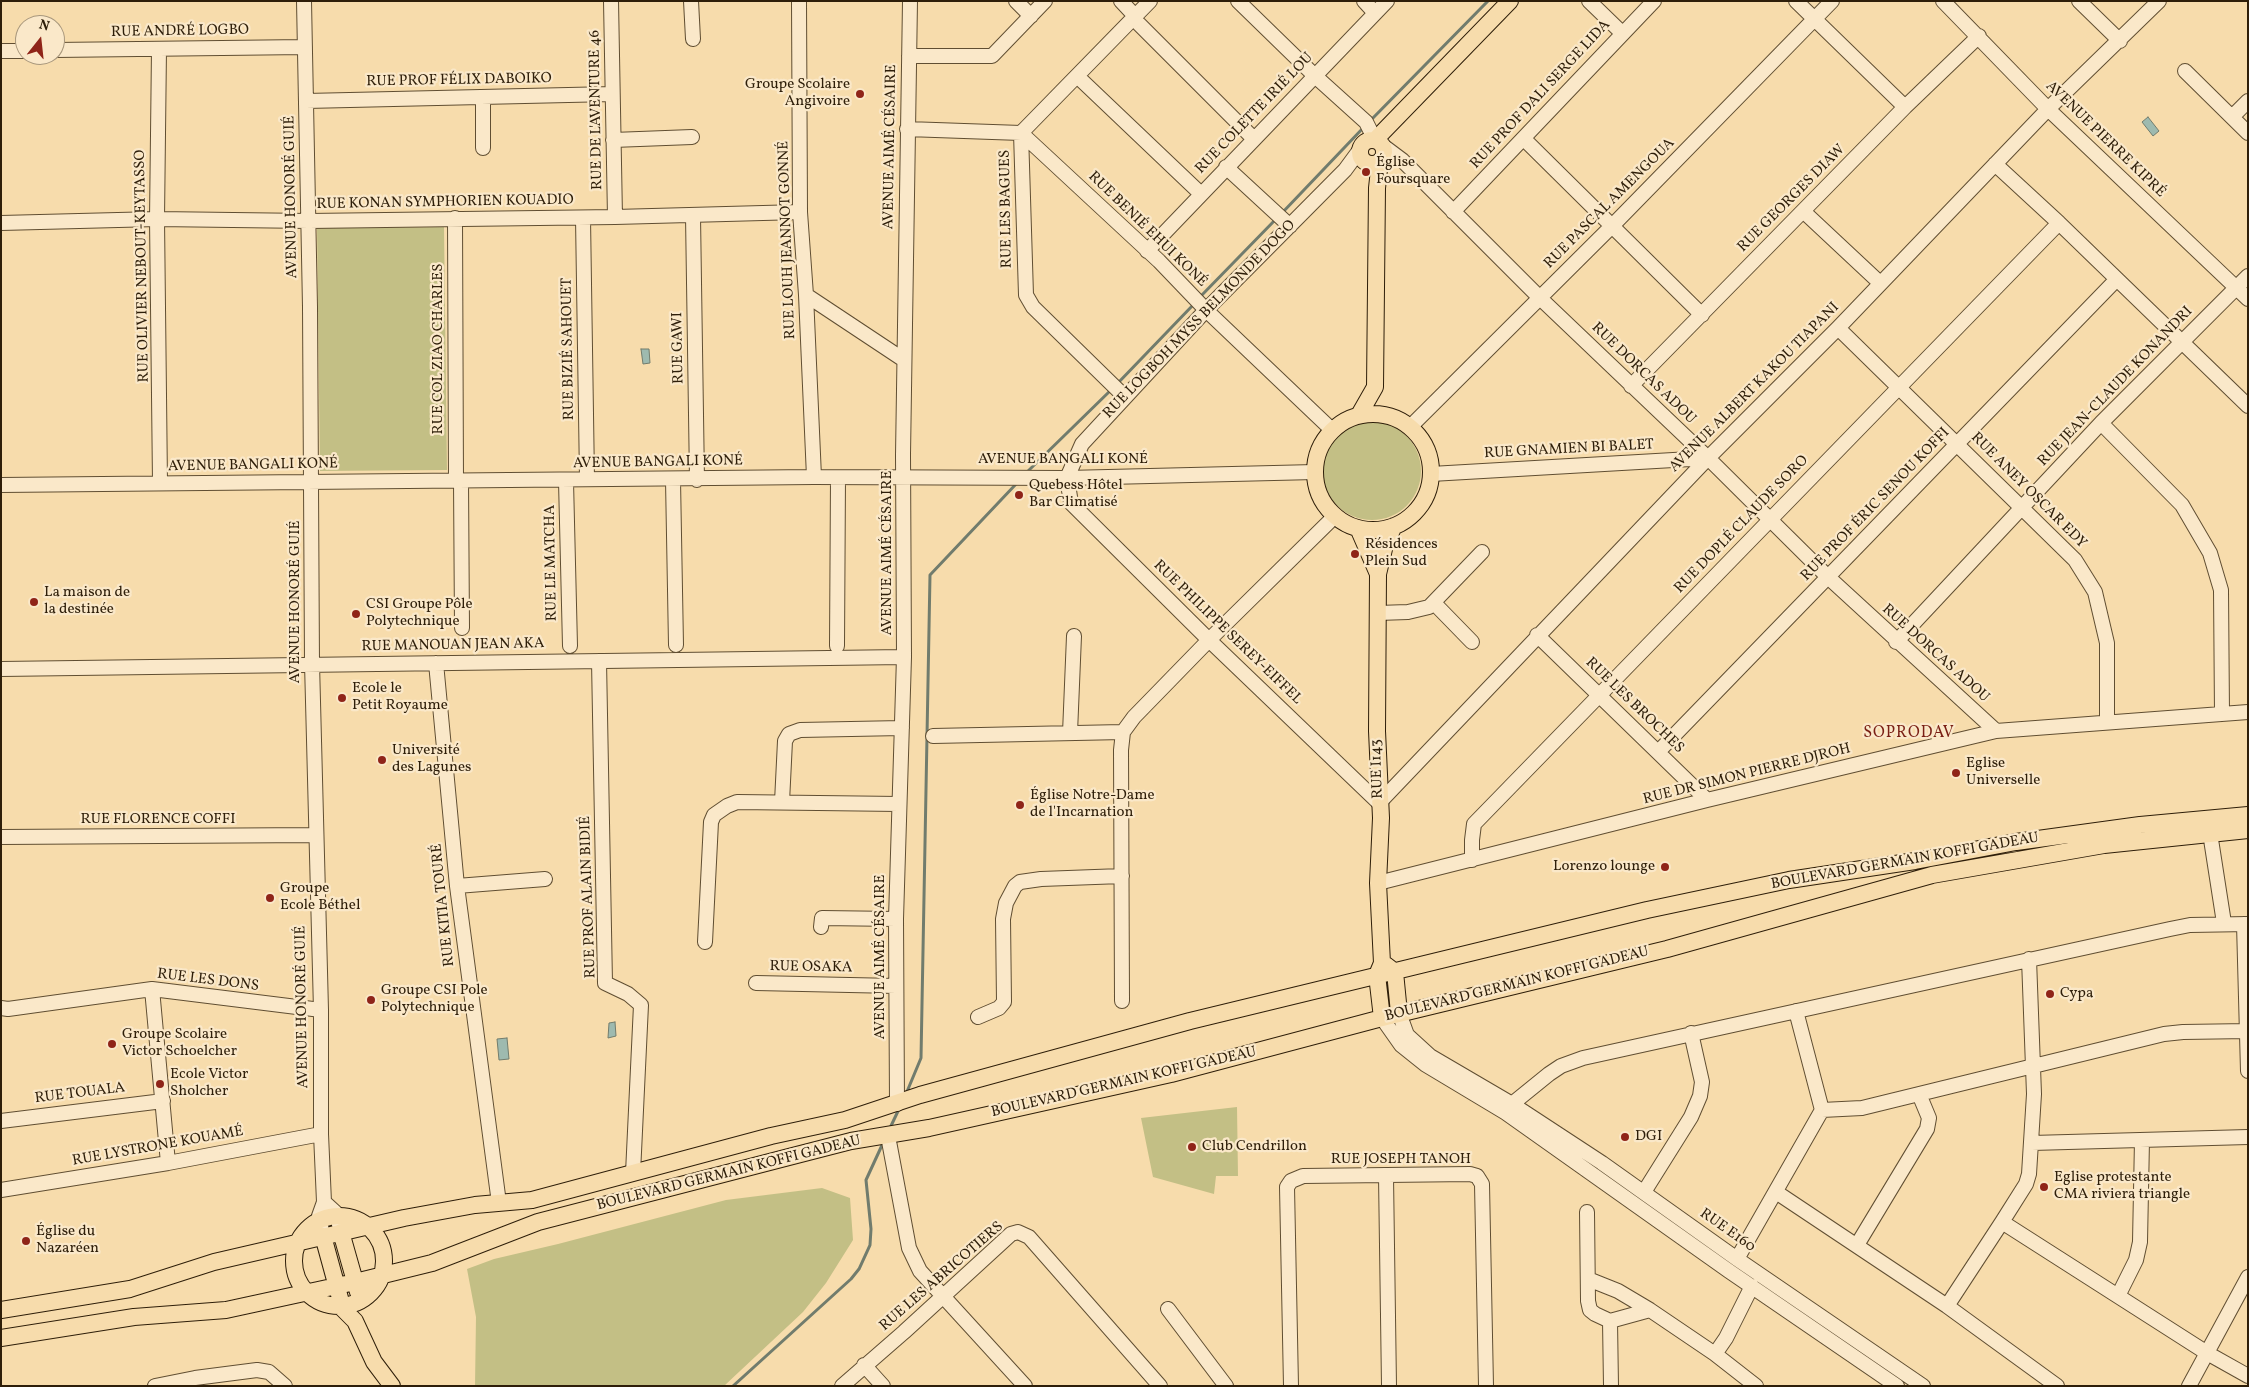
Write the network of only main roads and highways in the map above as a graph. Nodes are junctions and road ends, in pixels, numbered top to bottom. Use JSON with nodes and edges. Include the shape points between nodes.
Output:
{"nodes":[{"id":1,"x":1510,"y":1,"type":"edge"},
{"id":2,"x":1375,"y":387,"type":"junction"},
{"id":3,"x":1359,"y":415,"type":"junction"},
{"id":4,"x":1392,"y":417,"type":"junction"},
{"id":5,"x":1394,"y":526,"type":"junction"},
{"id":6,"x":1358,"y":528,"type":"junction"},
{"id":7,"x":1378,"y":574,"type":"junction"},
{"id":8,"x":2248,"y":815,"type":"edge"},
{"id":9,"x":2248,"y":830,"type":"edge"},
{"id":10,"x":1385,"y":970,"type":"junction"},
{"id":11,"x":1399,"y":1014,"type":"junction"},
{"id":12,"x":1386,"y":1024,"type":"junction"},
{"id":13,"x":339,"y":1224,"type":"junction"},
{"id":14,"x":368,"y":1226,"type":"junction"},
{"id":15,"x":322,"y":1228,"type":"junction"},
{"id":16,"x":298,"y":1242,"type":"junction"},
{"id":17,"x":382,"y":1276,"type":"junction"},
{"id":18,"x":355,"y":1282,"type":"junction"},
{"id":19,"x":337,"y":1286,"type":"junction"},
{"id":20,"x":308,"y":1292,"type":"junction"},
{"id":21,"x":359,"y":1300,"type":"junction"},
{"id":22,"x":342,"y":1305,"type":"junction"},
{"id":23,"x":1,"y":1310,"type":"edge"},
{"id":24,"x":355,"y":1321,"type":"junction"},
{"id":25,"x":1,"y":1338,"type":"edge"},
{"id":26,"x":392,"y":1386,"type":"edge"}],
"edges":[{"from":1,"to":2,"type":"main road","name":"RUE LOGBOH MYSS BELMONDE DOGO","via":[[1369,142],[1377,188]]},
{"from":2,"to":3,"type":"main road"},
{"from":2,"to":4,"type":"main road"},
{"from":3,"to":4,"type":"main road"},
{"from":3,"to":6,"type":"main road","via":[[1332,430],[1321,446],[1315,472],[1316,486],[1335,516]]},
{"from":4,"to":5,"type":"main road","via":[[1410,427],[1421,439],[1429,456],[1431,474],[1428,491],[1420,506],[1409,518]]},
{"from":5,"to":6,"type":"main road"},
{"from":5,"to":7,"type":"main road","name":"RUE I143","via":[[1385,544]]},
{"from":6,"to":7,"type":"main road","name":"RUE I143"},
{"from":7,"to":10,"type":"main road","name":"RUE I143","via":[[1379,803],[1374,824]]},
{"from":8,"to":10,"type":"main road","name":"BOULEVARD GERMAIN KOFFI GADEAU","via":[[2025,841],[1789,880]]},
{"from":9,"to":11,"type":"main road","name":"BOULEVARD GERMAIN KOFFI GADEAU","via":[[2064,851],[1932,875],[1667,949]]},
{"from":10,"to":11,"type":"main road"},
{"from":10,"to":12,"type":"main road"},
{"from":10,"to":14,"type":"main road","name":"BOULEVARD GERMAIN KOFFI GADEAU","via":[[1006,1070],[846,1120],[771,1136],[532,1200],[475,1205]]},
{"from":11,"to":12,"type":"main road","name":"BOULEVARD GERMAIN KOFFI GADEAU"},
{"from":12,"to":17,"type":"main road","name":"BOULEVARD GERMAIN KOFFI GADEAU","via":[[888,1136],[851,1141],[538,1222],[432,1263]]},
{"from":13,"to":14,"type":"main road","name":"BOULEVARD GERMAIN KOFFI GADEAU"},
{"from":13,"to":15,"type":"main road","name":"BOULEVARD GERMAIN KOFFI GADEAU"},
{"from":13,"to":18,"type":"main road"},
{"from":14,"to":17,"type":"main road","via":[[382,1247]]},
{"from":15,"to":16,"type":"main road","name":"BOULEVARD GERMAIN KOFFI GADEAU"},
{"from":15,"to":19,"type":"main road"},
{"from":16,"to":20,"type":"main road","via":[[295,1267]]},
{"from":16,"to":23,"type":"main road","name":"BOULEVARD GERMAIN KOFFI GADEAU","via":[[214,1262],[130,1289]]},
{"from":17,"to":18,"type":"main road","name":"BOULEVARD GERMAIN KOFFI GADEAU"},
{"from":17,"to":21,"type":"main road","via":[[374,1289]]},
{"from":18,"to":19,"type":"main road","name":"BOULEVARD GERMAIN KOFFI GADEAU"},
{"from":18,"to":21,"type":"main road"},
{"from":19,"to":20,"type":"main road","name":"BOULEVARD GERMAIN KOFFI GADEAU"},
{"from":19,"to":22,"type":"main road"},
{"from":20,"to":22,"type":"main road","via":[[324,1302]]},
{"from":20,"to":25,"type":"main road","name":"BOULEVARD GERMAIN KOFFI GADEAU","via":[[226,1310],[134,1317]]},
{"from":21,"to":22,"type":"main road"},
{"from":21,"to":24,"type":"main road","via":[[361,1306]]},
{"from":22,"to":24,"type":"main road"},
{"from":24,"to":26,"type":"main road","via":[[374,1362]]}]}
